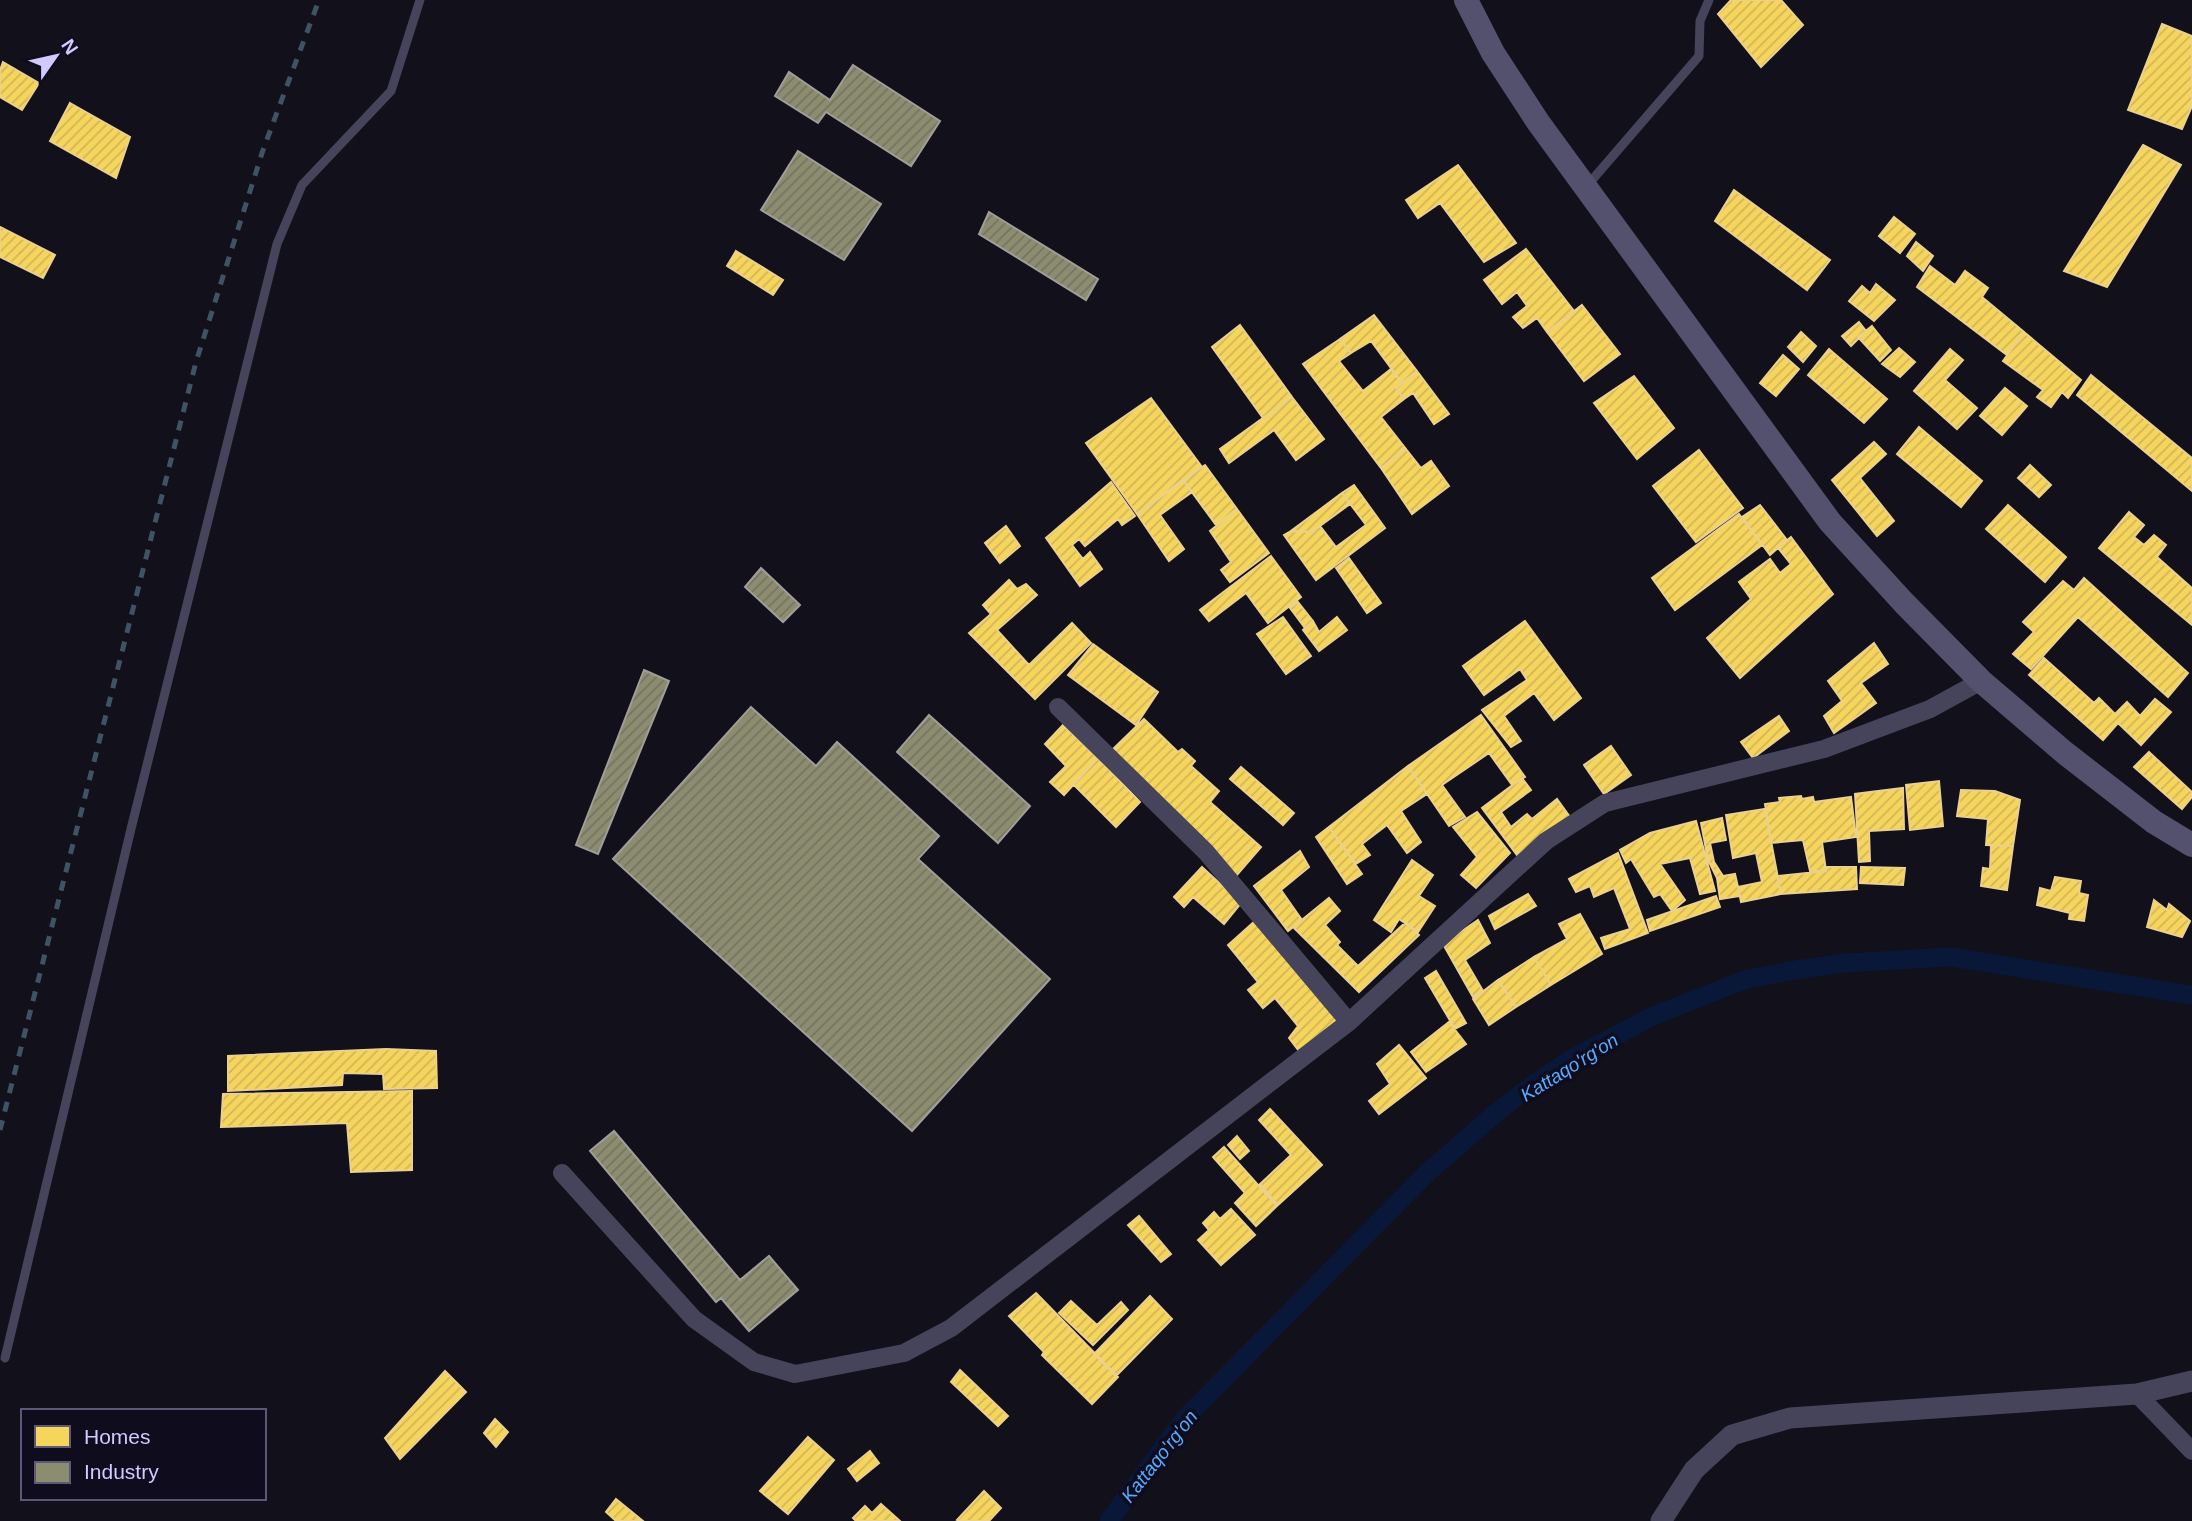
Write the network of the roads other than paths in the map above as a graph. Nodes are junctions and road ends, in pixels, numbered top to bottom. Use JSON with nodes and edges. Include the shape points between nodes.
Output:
{"nodes":[{"id":1,"x":420,"y":0,"type":"edge"},
{"id":2,"x":1465,"y":0,"type":"edge"},
{"id":3,"x":1709,"y":0,"type":"edge"},
{"id":4,"x":1585,"y":188,"type":"junction"},
{"id":5,"x":1981,"y":681,"type":"junction"},
{"id":6,"x":1058,"y":707,"type":"dead end"},
{"id":7,"x":2192,"y":845,"type":"edge"},
{"id":8,"x":1349,"y":1022,"type":"junction"},
{"id":9,"x":562,"y":1173,"type":"dead end"},
{"id":10,"x":5,"y":1358,"type":"dead end"},
{"id":11,"x":2192,"y":1381,"type":"edge"},
{"id":12,"x":2137,"y":1394,"type":"junction"},
{"id":13,"x":2192,"y":1451,"type":"edge"},
{"id":14,"x":1661,"y":1521,"type":"edge"}],
"edges":[{"from":1,"to":10,"type":"lane","via":[[391,91],[302,185],[277,244]]},
{"from":2,"to":4,"type":"main road","via":[[1493,54]]},
{"from":3,"to":4,"type":"lane","via":[[1700,21],[1699,56]]},
{"from":4,"to":5,"type":"main road","via":[[1830,522]]},
{"from":5,"to":7,"type":"main road","via":[[2144,815]]},
{"from":5,"to":8,"type":"street","via":[[1930,709],[1824,750],[1605,803],[1546,841]]},
{"from":6,"to":8,"type":"street","via":[[1206,852]]},
{"from":8,"to":9,"type":"street","via":[[951,1328],[904,1353],[809,1372],[795,1374],[754,1362],[694,1319]]},
{"from":11,"to":12,"type":"street"},
{"from":12,"to":13,"type":"street"},
{"from":12,"to":14,"type":"street","via":[[1790,1418],[1732,1435],[1693,1470]]}]}
